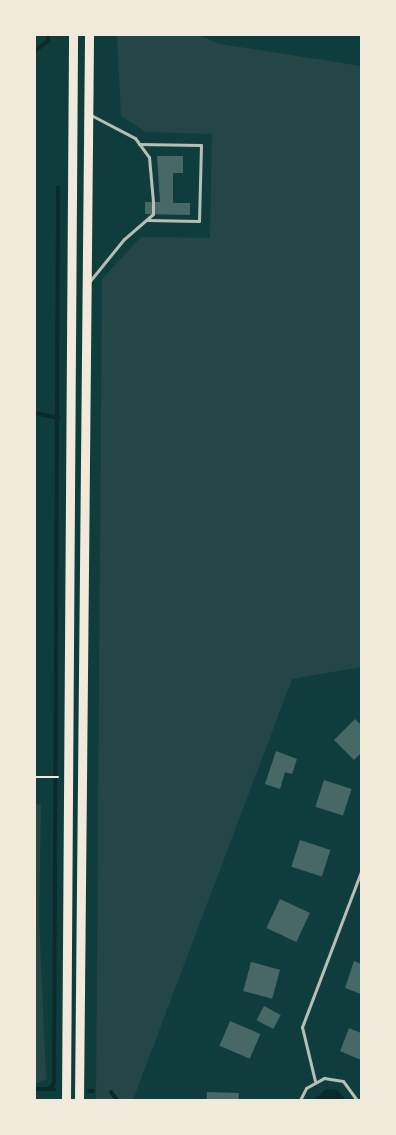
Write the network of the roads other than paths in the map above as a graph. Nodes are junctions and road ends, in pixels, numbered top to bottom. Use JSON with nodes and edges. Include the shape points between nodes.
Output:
{"nodes":[{"id":1,"x":73,"y":35,"type":"edge"},
{"id":2,"x":89,"y":35,"type":"edge"},
{"id":3,"x":86,"y":113,"type":"junction"},
{"id":4,"x":139,"y":144,"type":"junction"},
{"id":5,"x":146,"y":220,"type":"junction"},
{"id":6,"x":84,"y":289,"type":"junction"},
{"id":7,"x":361,"y":872,"type":"edge"},
{"id":8,"x":316,"y":1081,"type":"junction"},
{"id":9,"x":66,"y":1100,"type":"edge"},
{"id":10,"x":79,"y":1100,"type":"edge"},
{"id":11,"x":300,"y":1100,"type":"edge"},
{"id":12,"x":357,"y":1100,"type":"edge"}],
"edges":[{"from":1,"to":9,"type":"main road"},
{"from":2,"to":3,"type":"main road"},
{"from":3,"to":4,"type":"lane"},
{"from":3,"to":6,"type":"main road"},
{"from":4,"to":5,"type":"lane","via":[[149,157],[153,214]]},
{"from":4,"to":5,"type":"lane","via":[[201,145],[199,221]]},
{"from":5,"to":6,"type":"lane","via":[[124,239]]},
{"from":6,"to":10,"type":"main road"},
{"from":7,"to":8,"type":"lane","via":[[302,1028]]},
{"from":8,"to":11,"type":"lane"},
{"from":8,"to":12,"type":"lane","via":[[343,1081]]}]}
